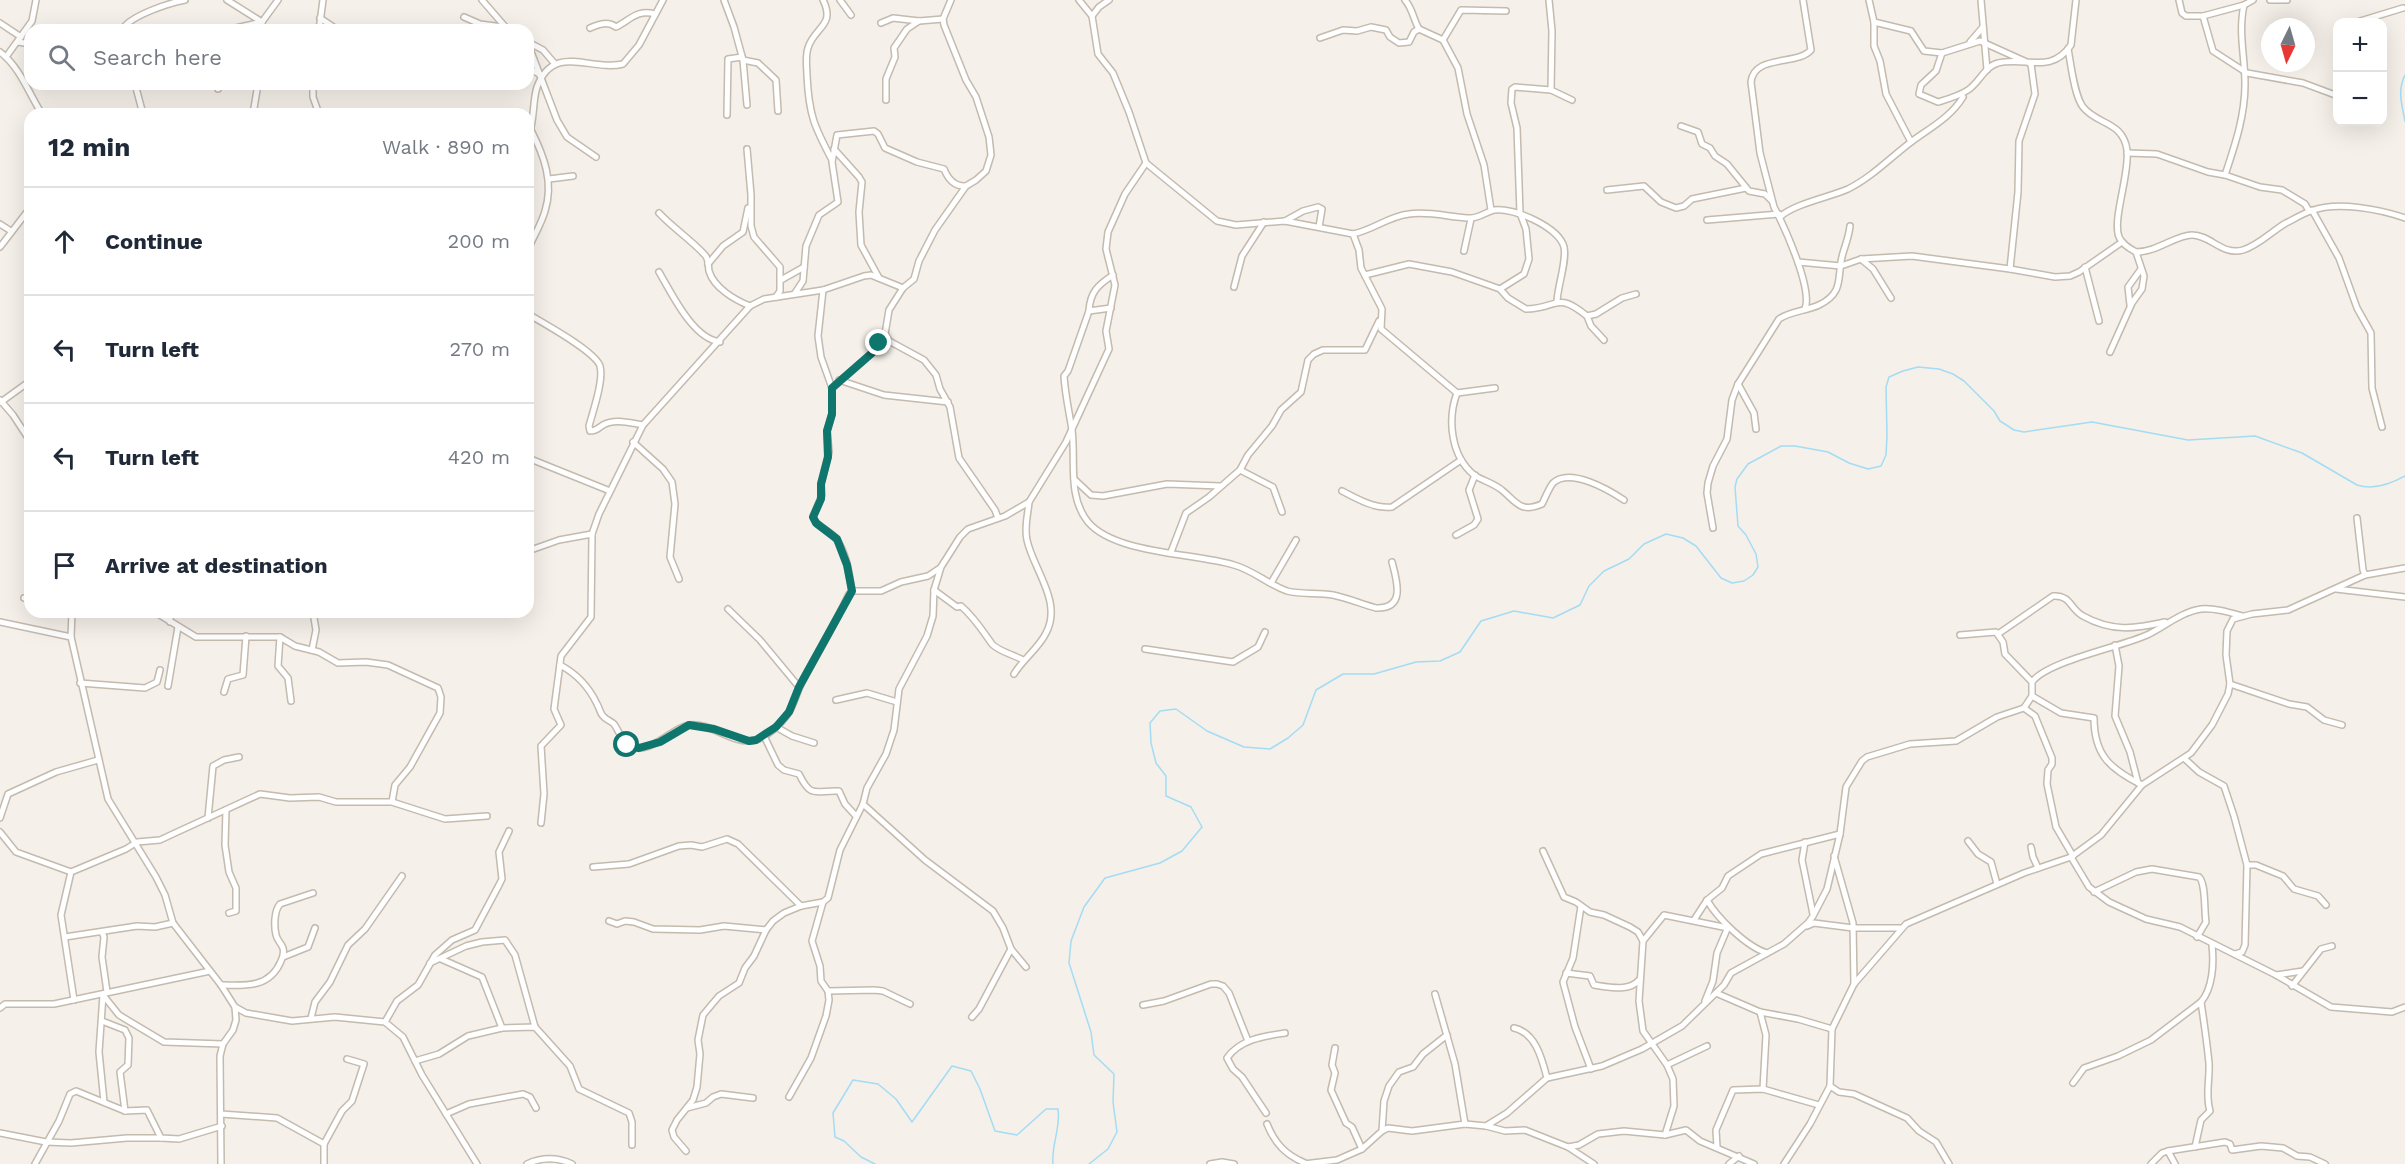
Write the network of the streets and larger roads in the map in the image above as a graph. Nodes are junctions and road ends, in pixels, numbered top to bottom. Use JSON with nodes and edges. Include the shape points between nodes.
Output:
{"nodes":[{"id":1,"x":36,"y":0,"type":"edge"},
{"id":2,"x":185,"y":0,"type":"edge"},
{"id":3,"x":226,"y":0,"type":"edge"},
{"id":4,"x":323,"y":0,"type":"edge"},
{"id":5,"x":482,"y":0,"type":"edge"},
{"id":6,"x":663,"y":0,"type":"edge"},
{"id":7,"x":724,"y":0,"type":"edge"},
{"id":8,"x":823,"y":0,"type":"edge"},
{"id":9,"x":840,"y":0,"type":"edge"},
{"id":10,"x":951,"y":0,"type":"edge"},
{"id":11,"x":1079,"y":0,"type":"edge"},
{"id":12,"x":1109,"y":0,"type":"edge"},
{"id":13,"x":1405,"y":0,"type":"edge"},
{"id":14,"x":1550,"y":0,"type":"edge"},
{"id":15,"x":1803,"y":0,"type":"edge"},
{"id":16,"x":1869,"y":0,"type":"edge"},
{"id":17,"x":1981,"y":0,"type":"edge"},
{"id":18,"x":2076,"y":0,"type":"edge"},
{"id":19,"x":2180,"y":0,"type":"edge"},
{"id":20,"x":2253,"y":0,"type":"edge"},
{"id":21,"x":2270,"y":0,"type":"edge"},
{"id":22,"x":2287,"y":0,"type":"edge"},
{"id":23,"x":276,"y":1,"type":"edge"},
{"id":24,"x":2244,"y":5,"type":"junction"},
{"id":25,"x":2403,"y":8,"type":"dead end"},
{"id":26,"x":1506,"y":11,"type":"dead end"},
{"id":27,"x":655,"y":14,"type":"junction"},
{"id":28,"x":851,"y":15,"type":"dead end"},
{"id":29,"x":464,"y":16,"type":"dead end"},
{"id":30,"x":1092,"y":16,"type":"junction"},
{"id":31,"x":2203,"y":16,"type":"junction"},
{"id":32,"x":320,"y":18,"type":"junction"},
{"id":33,"x":2369,"y":18,"type":"edge"},
{"id":34,"x":943,"y":19,"type":"junction"},
{"id":35,"x":919,"y":21,"type":"junction"},
{"id":36,"x":262,"y":22,"type":"junction"},
{"id":37,"x":881,"y":22,"type":"dead end"},
{"id":38,"x":1874,"y":22,"type":"junction"},
{"id":39,"x":0,"y":23,"type":"edge"},
{"id":40,"x":30,"y":24,"type":"edge"},
{"id":41,"x":126,"y":24,"type":"edge"},
{"id":42,"x":253,"y":24,"type":"edge"},
{"id":43,"x":320,"y":24,"type":"edge"},
{"id":44,"x":329,"y":24,"type":"edge"},
{"id":45,"x":480,"y":24,"type":"edge"},
{"id":46,"x":503,"y":24,"type":"edge"},
{"id":47,"x":1983,"y":27,"type":"junction"},
{"id":48,"x":590,"y":28,"type":"dead end"},
{"id":49,"x":1419,"y":29,"type":"junction"},
{"id":50,"x":24,"y":33,"type":"edge"},
{"id":51,"x":1320,"y":38,"type":"dead end"},
{"id":52,"x":20,"y":39,"type":"junction"},
{"id":53,"x":1443,"y":40,"type":"junction"},
{"id":54,"x":24,"y":41,"type":"edge"},
{"id":55,"x":1985,"y":42,"type":"junction"},
{"id":56,"x":1968,"y":43,"type":"junction"},
{"id":57,"x":534,"y":46,"type":"edge"},
{"id":58,"x":2068,"y":49,"type":"junction"},
{"id":59,"x":0,"y":52,"type":"edge"},
{"id":60,"x":1942,"y":53,"type":"junction"},
{"id":61,"x":6,"y":57,"type":"junction"},
{"id":62,"x":534,"y":58,"type":"edge"},
{"id":63,"x":743,"y":58,"type":"junction"},
{"id":64,"x":555,"y":63,"type":"junction"},
{"id":65,"x":2031,"y":63,"type":"junction"},
{"id":66,"x":1987,"y":70,"type":"junction"},
{"id":67,"x":2244,"y":71,"type":"junction"},
{"id":68,"x":534,"y":72,"type":"edge"},
{"id":69,"x":541,"y":76,"type":"junction"},
{"id":70,"x":24,"y":80,"type":"edge"},
{"id":71,"x":29,"y":90,"type":"edge"},
{"id":72,"x":137,"y":90,"type":"edge"},
{"id":73,"x":257,"y":90,"type":"edge"},
{"id":74,"x":313,"y":90,"type":"edge"},
{"id":75,"x":1551,"y":90,"type":"junction"},
{"id":76,"x":2333,"y":94,"type":"edge"},
{"id":77,"x":1963,"y":97,"type":"dead end"},
{"id":78,"x":886,"y":100,"type":"dead end"},
{"id":79,"x":1572,"y":100,"type":"dead end"},
{"id":80,"x":747,"y":105,"type":"dead end"},
{"id":81,"x":37,"y":108,"type":"edge"},
{"id":82,"x":141,"y":108,"type":"edge"},
{"id":83,"x":254,"y":108,"type":"edge"},
{"id":84,"x":317,"y":108,"type":"edge"},
{"id":85,"x":533,"y":108,"type":"edge"},
{"id":86,"x":778,"y":111,"type":"dead end"},
{"id":87,"x":727,"y":115,"type":"dead end"},
{"id":88,"x":1682,"y":126,"type":"dead end"},
{"id":89,"x":534,"y":136,"type":"edge"},
{"id":90,"x":1911,"y":142,"type":"junction"},
{"id":91,"x":747,"y":149,"type":"dead end"},
{"id":92,"x":834,"y":149,"type":"junction"},
{"id":93,"x":2127,"y":153,"type":"junction"},
{"id":94,"x":596,"y":157,"type":"dead end"},
{"id":95,"x":832,"y":162,"type":"junction"},
{"id":96,"x":1146,"y":163,"type":"junction"},
{"id":97,"x":2225,"y":175,"type":"junction"},
{"id":98,"x":573,"y":176,"type":"dead end"},
{"id":99,"x":549,"y":179,"type":"junction"},
{"id":100,"x":966,"y":186,"type":"junction"},
{"id":101,"x":1746,"y":188,"type":"junction"},
{"id":102,"x":1607,"y":190,"type":"dead end"},
{"id":103,"x":751,"y":195,"type":"junction"},
{"id":104,"x":1773,"y":203,"type":"junction"},
{"id":105,"x":1491,"y":210,"type":"junction"},
{"id":106,"x":2311,"y":211,"type":"junction"},
{"id":107,"x":659,"y":213,"type":"dead end"},
{"id":108,"x":1520,"y":213,"type":"junction"},
{"id":109,"x":24,"y":215,"type":"edge"},
{"id":110,"x":1780,"y":215,"type":"junction"},
{"id":111,"x":2405,"y":218,"type":"edge"},
{"id":112,"x":1471,"y":219,"type":"junction"},
{"id":113,"x":1707,"y":220,"type":"dead end"},
{"id":114,"x":1285,"y":221,"type":"junction"},
{"id":115,"x":1264,"y":222,"type":"junction"},
{"id":116,"x":0,"y":224,"type":"edge"},
{"id":117,"x":1319,"y":226,"type":"junction"},
{"id":118,"x":1850,"y":226,"type":"dead end"},
{"id":119,"x":11,"y":231,"type":"junction"},
{"id":120,"x":1353,"y":234,"type":"junction"},
{"id":121,"x":534,"y":236,"type":"edge"},
{"id":122,"x":2122,"y":242,"type":"junction"},
{"id":123,"x":0,"y":247,"type":"edge"},
{"id":124,"x":1464,"y":251,"type":"dead end"},
{"id":125,"x":2136,"y":252,"type":"junction"},
{"id":126,"x":1861,"y":259,"type":"junction"},
{"id":127,"x":1798,"y":262,"type":"junction"},
{"id":128,"x":708,"y":264,"type":"junction"},
{"id":129,"x":1841,"y":266,"type":"junction"},
{"id":130,"x":804,"y":267,"type":"junction"},
{"id":131,"x":2085,"y":267,"type":"junction"},
{"id":132,"x":2141,"y":268,"type":"junction"},
{"id":133,"x":2010,"y":269,"type":"junction"},
{"id":134,"x":658,"y":272,"type":"dead end"},
{"id":135,"x":1113,"y":275,"type":"junction"},
{"id":136,"x":1365,"y":275,"type":"junction"},
{"id":137,"x":879,"y":278,"type":"junction"},
{"id":138,"x":781,"y":280,"type":"junction"},
{"id":139,"x":1234,"y":287,"type":"dead end"},
{"id":140,"x":903,"y":288,"type":"junction"},
{"id":141,"x":1500,"y":289,"type":"junction"},
{"id":142,"x":823,"y":290,"type":"junction"},
{"id":143,"x":795,"y":293,"type":"junction"},
{"id":144,"x":1636,"y":294,"type":"dead end"},
{"id":145,"x":776,"y":297,"type":"junction"},
{"id":146,"x":1891,"y":298,"type":"dead end"},
{"id":147,"x":1557,"y":301,"type":"junction"},
{"id":148,"x":750,"y":306,"type":"junction"},
{"id":149,"x":2130,"y":306,"type":"junction"},
{"id":150,"x":1111,"y":308,"type":"junction"},
{"id":151,"x":1805,"y":309,"type":"junction"},
{"id":152,"x":1089,"y":311,"type":"junction"},
{"id":153,"x":1587,"y":316,"type":"junction"},
{"id":154,"x":534,"y":318,"type":"edge"},
{"id":155,"x":1380,"y":320,"type":"junction"},
{"id":156,"x":2099,"y":321,"type":"dead end"},
{"id":157,"x":885,"y":334,"type":"junction"},
{"id":158,"x":1605,"y":340,"type":"dead end"},
{"id":159,"x":720,"y":342,"type":"junction"},
{"id":160,"x":2110,"y":352,"type":"dead end"},
{"id":161,"x":839,"y":380,"type":"junction"},
{"id":162,"x":1738,"y":384,"type":"junction"},
{"id":163,"x":24,"y":385,"type":"edge"},
{"id":164,"x":832,"y":388,"type":"junction"},
{"id":165,"x":1495,"y":388,"type":"dead end"},
{"id":166,"x":1456,"y":393,"type":"junction"},
{"id":167,"x":1,"y":401,"type":"edge"},
{"id":168,"x":948,"y":402,"type":"junction"},
{"id":169,"x":643,"y":425,"type":"junction"},
{"id":170,"x":2382,"y":427,"type":"dead end"},
{"id":171,"x":1072,"y":429,"type":"junction"},
{"id":172,"x":1756,"y":429,"type":"dead end"},
{"id":173,"x":24,"y":432,"type":"edge"},
{"id":174,"x":633,"y":442,"type":"junction"},
{"id":175,"x":534,"y":460,"type":"edge"},
{"id":176,"x":1461,"y":460,"type":"junction"},
{"id":177,"x":1240,"y":470,"type":"junction"},
{"id":178,"x":1475,"y":476,"type":"junction"},
{"id":179,"x":1073,"y":478,"type":"junction"},
{"id":180,"x":1220,"y":486,"type":"junction"},
{"id":181,"x":610,"y":491,"type":"junction"},
{"id":182,"x":1342,"y":491,"type":"dead end"},
{"id":183,"x":1624,"y":500,"type":"dead end"},
{"id":184,"x":1029,"y":502,"type":"junction"},
{"id":185,"x":1282,"y":512,"type":"dead end"},
{"id":186,"x":998,"y":518,"type":"junction"},
{"id":187,"x":2357,"y":518,"type":"dead end"},
{"id":188,"x":1713,"y":528,"type":"dead end"},
{"id":189,"x":592,"y":534,"type":"junction"},
{"id":190,"x":1456,"y":534,"type":"dead end"},
{"id":191,"x":1296,"y":540,"type":"dead end"},
{"id":192,"x":534,"y":549,"type":"edge"},
{"id":193,"x":1170,"y":552,"type":"junction"},
{"id":194,"x":1392,"y":562,"type":"dead end"},
{"id":195,"x":941,"y":567,"type":"junction"},
{"id":196,"x":2405,"y":568,"type":"edge"},
{"id":197,"x":2365,"y":575,"type":"junction"},
{"id":198,"x":678,"y":579,"type":"dead end"},
{"id":199,"x":1271,"y":584,"type":"junction"},
{"id":200,"x":934,"y":590,"type":"junction"},
{"id":201,"x":2336,"y":590,"type":"junction"},
{"id":202,"x":852,"y":591,"type":"junction"},
{"id":203,"x":2405,"y":597,"type":"edge"},
{"id":204,"x":728,"y":609,"type":"dead end"},
{"id":205,"x":2242,"y":616,"type":"junction"},
{"id":206,"x":72,"y":618,"type":"edge"},
{"id":207,"x":164,"y":618,"type":"edge"},
{"id":208,"x":170,"y":618,"type":"edge"},
{"id":209,"x":314,"y":618,"type":"edge"},
{"id":210,"x":2173,"y":621,"type":"junction"},
{"id":211,"x":0,"y":622,"type":"edge"},
{"id":212,"x":170,"y":622,"type":"junction"},
{"id":213,"x":178,"y":627,"type":"junction"},
{"id":214,"x":1265,"y":632,"type":"dead end"},
{"id":215,"x":1998,"y":634,"type":"junction"},
{"id":216,"x":1960,"y":635,"type":"dead end"},
{"id":217,"x":246,"y":636,"type":"junction"},
{"id":218,"x":71,"y":637,"type":"junction"},
{"id":219,"x":280,"y":637,"type":"junction"},
{"id":220,"x":2115,"y":645,"type":"junction"},
{"id":221,"x":1145,"y":649,"type":"dead end"},
{"id":222,"x":312,"y":650,"type":"junction"},
{"id":223,"x":1023,"y":660,"type":"junction"},
{"id":224,"x":560,"y":665,"type":"junction"},
{"id":225,"x":160,"y":670,"type":"dead end"},
{"id":226,"x":1014,"y":674,"type":"dead end"},
{"id":227,"x":80,"y":682,"type":"junction"},
{"id":228,"x":2032,"y":682,"type":"junction"},
{"id":229,"x":2230,"y":684,"type":"junction"},
{"id":230,"x":168,"y":686,"type":"dead end"},
{"id":231,"x":799,"y":687,"type":"junction"},
{"id":232,"x":224,"y":692,"type":"dead end"},
{"id":233,"x":2032,"y":696,"type":"junction"},
{"id":234,"x":836,"y":700,"type":"dead end"},
{"id":235,"x":291,"y":701,"type":"dead end"},
{"id":236,"x":897,"y":702,"type":"junction"},
{"id":237,"x":2024,"y":708,"type":"junction"},
{"id":238,"x":2035,"y":716,"type":"junction"},
{"id":239,"x":2342,"y":724,"type":"dead end"},
{"id":240,"x":776,"y":727,"type":"junction"},
{"id":241,"x":764,"y":736,"type":"junction"},
{"id":242,"x":814,"y":743,"type":"dead end"},
{"id":243,"x":239,"y":757,"type":"dead end"},
{"id":244,"x":2185,"y":759,"type":"junction"},
{"id":245,"x":98,"y":760,"type":"junction"},
{"id":246,"x":2140,"y":784,"type":"junction"},
{"id":247,"x":392,"y":802,"type":"junction"},
{"id":248,"x":863,"y":804,"type":"junction"},
{"id":249,"x":226,"y":810,"type":"junction"},
{"id":250,"x":487,"y":816,"type":"dead end"},
{"id":251,"x":856,"y":816,"type":"junction"},
{"id":252,"x":0,"y":818,"type":"edge"},
{"id":253,"x":208,"y":818,"type":"junction"},
{"id":254,"x":542,"y":823,"type":"dead end"},
{"id":255,"x":509,"y":831,"type":"dead end"},
{"id":256,"x":0,"y":832,"type":"edge"},
{"id":257,"x":1840,"y":834,"type":"junction"},
{"id":258,"x":1968,"y":841,"type":"dead end"},
{"id":259,"x":137,"y":842,"type":"junction"},
{"id":260,"x":1805,"y":842,"type":"junction"},
{"id":261,"x":2031,"y":847,"type":"dead end"},
{"id":262,"x":1544,"y":852,"type":"dead end"},
{"id":263,"x":1834,"y":855,"type":"junction"},
{"id":264,"x":2072,"y":857,"type":"junction"},
{"id":265,"x":2247,"y":865,"type":"junction"},
{"id":266,"x":592,"y":867,"type":"dead end"},
{"id":267,"x":2038,"y":868,"type":"junction"},
{"id":268,"x":71,"y":872,"type":"junction"},
{"id":269,"x":402,"y":876,"type":"dead end"},
{"id":270,"x":1996,"y":884,"type":"junction"},
{"id":271,"x":2094,"y":892,"type":"junction"},
{"id":272,"x":313,"y":893,"type":"dead end"},
{"id":273,"x":1707,"y":900,"type":"junction"},
{"id":274,"x":823,"y":902,"type":"junction"},
{"id":275,"x":2326,"y":905,"type":"dead end"},
{"id":276,"x":801,"y":906,"type":"junction"},
{"id":277,"x":1581,"y":906,"type":"junction"},
{"id":278,"x":229,"y":913,"type":"dead end"},
{"id":279,"x":1813,"y":916,"type":"junction"},
{"id":280,"x":1694,"y":920,"type":"junction"},
{"id":281,"x":609,"y":921,"type":"dead end"},
{"id":282,"x":172,"y":923,"type":"junction"},
{"id":283,"x":1820,"y":923,"type":"junction"},
{"id":284,"x":1728,"y":927,"type":"junction"},
{"id":285,"x":1803,"y":927,"type":"junction"},
{"id":286,"x":1901,"y":927,"type":"junction"},
{"id":287,"x":315,"y":928,"type":"dead end"},
{"id":288,"x":1853,"y":928,"type":"junction"},
{"id":289,"x":766,"y":930,"type":"junction"},
{"id":290,"x":102,"y":932,"type":"junction"},
{"id":291,"x":65,"y":937,"type":"junction"},
{"id":292,"x":2197,"y":937,"type":"junction"},
{"id":293,"x":1643,"y":941,"type":"junction"},
{"id":294,"x":2212,"y":945,"type":"junction"},
{"id":295,"x":2332,"y":946,"type":"dead end"},
{"id":296,"x":1011,"y":949,"type":"junction"},
{"id":297,"x":1767,"y":953,"type":"junction"},
{"id":298,"x":2235,"y":954,"type":"junction"},
{"id":299,"x":283,"y":957,"type":"junction"},
{"id":300,"x":441,"y":959,"type":"junction"},
{"id":301,"x":430,"y":963,"type":"junction"},
{"id":302,"x":1026,"y":967,"type":"dead end"},
{"id":303,"x":2303,"y":970,"type":"junction"},
{"id":304,"x":210,"y":971,"type":"junction"},
{"id":305,"x":1566,"y":973,"type":"junction"},
{"id":306,"x":2276,"y":975,"type":"junction"},
{"id":307,"x":1641,"y":978,"type":"junction"},
{"id":308,"x":1854,"y":984,"type":"junction"},
{"id":309,"x":221,"y":986,"type":"junction"},
{"id":310,"x":2292,"y":986,"type":"junction"},
{"id":311,"x":828,"y":992,"type":"junction"},
{"id":312,"x":1716,"y":993,"type":"junction"},
{"id":313,"x":104,"y":994,"type":"junction"},
{"id":314,"x":1435,"y":994,"type":"dead end"},
{"id":315,"x":74,"y":1000,"type":"junction"},
{"id":316,"x":1704,"y":1002,"type":"junction"},
{"id":317,"x":2200,"y":1002,"type":"junction"},
{"id":318,"x":910,"y":1004,"type":"dead end"},
{"id":319,"x":1143,"y":1005,"type":"dead end"},
{"id":320,"x":235,"y":1007,"type":"junction"},
{"id":321,"x":2405,"y":1007,"type":"edge"},
{"id":322,"x":0,"y":1008,"type":"edge"},
{"id":323,"x":1760,"y":1012,"type":"junction"},
{"id":324,"x":972,"y":1017,"type":"dead end"},
{"id":325,"x":311,"y":1018,"type":"junction"},
{"id":326,"x":102,"y":1021,"type":"junction"},
{"id":327,"x":386,"y":1022,"type":"junction"},
{"id":328,"x":535,"y":1027,"type":"junction"},
{"id":329,"x":1514,"y":1028,"type":"dead end"},
{"id":330,"x":502,"y":1029,"type":"junction"},
{"id":331,"x":1832,"y":1029,"type":"junction"},
{"id":332,"x":1285,"y":1033,"type":"dead end"},
{"id":333,"x":1447,"y":1035,"type":"junction"},
{"id":334,"x":1248,"y":1041,"type":"junction"},
{"id":335,"x":224,"y":1044,"type":"junction"},
{"id":336,"x":1651,"y":1044,"type":"junction"},
{"id":337,"x":1707,"y":1046,"type":"dead end"},
{"id":338,"x":1335,"y":1048,"type":"dead end"},
{"id":339,"x":347,"y":1059,"type":"dead end"},
{"id":340,"x":415,"y":1062,"type":"junction"},
{"id":341,"x":1667,"y":1065,"type":"junction"},
{"id":342,"x":1591,"y":1069,"type":"junction"},
{"id":343,"x":1547,"y":1078,"type":"junction"},
{"id":344,"x":2073,"y":1083,"type":"dead end"},
{"id":345,"x":1830,"y":1086,"type":"junction"},
{"id":346,"x":1763,"y":1089,"type":"junction"},
{"id":347,"x":789,"y":1097,"type":"dead end"},
{"id":348,"x":753,"y":1098,"type":"dead end"},
{"id":349,"x":104,"y":1102,"type":"junction"},
{"id":350,"x":1819,"y":1105,"type":"junction"},
{"id":351,"x":536,"y":1108,"type":"dead end"},
{"id":352,"x":687,"y":1108,"type":"junction"},
{"id":353,"x":125,"y":1111,"type":"junction"},
{"id":354,"x":1266,"y":1113,"type":"dead end"},
{"id":355,"x":221,"y":1114,"type":"junction"},
{"id":356,"x":446,"y":1114,"type":"junction"},
{"id":357,"x":1268,"y":1124,"type":"dead end"},
{"id":358,"x":1465,"y":1124,"type":"junction"},
{"id":359,"x":222,"y":1126,"type":"junction"},
{"id":360,"x":1486,"y":1126,"type":"junction"},
{"id":361,"x":1382,"y":1131,"type":"junction"},
{"id":362,"x":0,"y":1133,"type":"edge"},
{"id":363,"x":1665,"y":1135,"type":"junction"},
{"id":364,"x":161,"y":1138,"type":"junction"},
{"id":365,"x":46,"y":1142,"type":"junction"},
{"id":366,"x":324,"y":1144,"type":"junction"},
{"id":367,"x":632,"y":1144,"type":"dead end"},
{"id":368,"x":1579,"y":1145,"type":"junction"},
{"id":369,"x":1568,"y":1147,"type":"junction"},
{"id":370,"x":1717,"y":1147,"type":"junction"},
{"id":371,"x":2195,"y":1147,"type":"junction"},
{"id":372,"x":1362,"y":1149,"type":"junction"},
{"id":373,"x":686,"y":1151,"type":"dead end"},
{"id":374,"x":2168,"y":1151,"type":"junction"},
{"id":375,"x":1575,"y":1152,"type":"junction"},
{"id":376,"x":1739,"y":1156,"type":"junction"},
{"id":377,"x":34,"y":1164,"type":"edge"},
{"id":378,"x":221,"y":1164,"type":"edge"},
{"id":379,"x":324,"y":1164,"type":"edge"},
{"id":380,"x":477,"y":1164,"type":"edge"},
{"id":381,"x":527,"y":1164,"type":"edge"},
{"id":382,"x":572,"y":1164,"type":"edge"},
{"id":383,"x":1209,"y":1164,"type":"edge"},
{"id":384,"x":1234,"y":1164,"type":"edge"},
{"id":385,"x":1304,"y":1164,"type":"edge"},
{"id":386,"x":1594,"y":1164,"type":"edge"},
{"id":387,"x":1730,"y":1164,"type":"edge"},
{"id":388,"x":1754,"y":1164,"type":"edge"},
{"id":389,"x":1784,"y":1164,"type":"edge"},
{"id":390,"x":1949,"y":1164,"type":"edge"},
{"id":391,"x":2151,"y":1164,"type":"edge"},
{"id":392,"x":2175,"y":1164,"type":"edge"},
{"id":393,"x":2325,"y":1164,"type":"edge"}],
"edges":[{"from":1,"to":40,"type":"street"},
{"from":2,"to":41,"type":"street","via":[[163,5]]},
{"from":3,"to":36,"type":"street"},
{"from":4,"to":32,"type":"street"},
{"from":5,"to":46,"type":"street"},
{"from":6,"to":27,"type":"street"},
{"from":7,"to":63,"type":"street"},
{"from":8,"to":95,"type":"street","via":[[828,18],[808,47],[808,104]]},
{"from":9,"to":28,"type":"street"},
{"from":10,"to":34,"type":"street"},
{"from":11,"to":30,"type":"street"},
{"from":12,"to":30,"type":"street"},
{"from":13,"to":49,"type":"street"},
{"from":14,"to":75,"type":"street"},
{"from":15,"to":104,"type":"street","via":[[1810,50],[1803,56],[1767,64],[1752,77],[1760,153]]},
{"from":16,"to":38,"type":"street"},
{"from":17,"to":47,"type":"street"},
{"from":18,"to":58,"type":"street"},
{"from":19,"to":31,"type":"street","via":[[2186,16]]},
{"from":20,"to":24,"type":"street"},
{"from":21,"to":22,"type":"street"},
{"from":23,"to":36,"type":"street"},
{"from":24,"to":31,"type":"street"},
{"from":24,"to":67,"type":"street"},
{"from":25,"to":33,"type":"street"},
{"from":26,"to":53,"type":"street","via":[[1461,10]]},
{"from":27,"to":48,"type":"street","via":[[646,11],[616,27],[604,23]]},
{"from":27,"to":64,"type":"street","via":[[639,45],[623,64]]},
{"from":29,"to":45,"type":"street"},
{"from":30,"to":96,"type":"street","via":[[1098,54],[1113,73]]},
{"from":31,"to":67,"type":"street","via":[[2213,51]]},
{"from":32,"to":43,"type":"street"},
{"from":32,"to":44,"type":"street"},
{"from":34,"to":35,"type":"street"},
{"from":34,"to":100,"type":"street","via":[[989,137],[991,155],[986,171]]},
{"from":35,"to":37,"type":"street","via":[[893,18]]},
{"from":35,"to":78,"type":"street","via":[[894,48],[895,57],[886,79]]},
{"from":36,"to":42,"type":"street"},
{"from":38,"to":60,"type":"street","via":[[1911,31],[1924,51]]},
{"from":38,"to":90,"type":"street","via":[[1874,46],[1886,94]]},
{"from":39,"to":52,"type":"street"},
{"from":47,"to":55,"type":"street"},
{"from":47,"to":56,"type":"street"},
{"from":49,"to":51,"type":"street","via":[[1403,44],[1386,30],[1371,27]]},
{"from":49,"to":53,"type":"street"},
{"from":50,"to":52,"type":"street"},
{"from":52,"to":54,"type":"street"},
{"from":52,"to":61,"type":"street"},
{"from":53,"to":105,"type":"street","via":[[1458,68],[1467,114],[1484,165]]},
{"from":55,"to":56,"type":"street"},
{"from":55,"to":65,"type":"street"},
{"from":55,"to":66,"type":"street"},
{"from":56,"to":60,"type":"street"},
{"from":57,"to":64,"type":"street"},
{"from":58,"to":65,"type":"street","via":[[2053,61]]},
{"from":58,"to":93,"type":"street","via":[[2083,107],[2120,133]]},
{"from":59,"to":61,"type":"street"},
{"from":60,"to":66,"type":"street","via":[[1936,71],[1921,85],[1920,96],[1938,102],[1961,94]]},
{"from":61,"to":70,"type":"street"},
{"from":62,"to":69,"type":"street"},
{"from":63,"to":80,"type":"street"},
{"from":63,"to":86,"type":"street","via":[[758,63],[776,80]]},
{"from":63,"to":87,"type":"street","via":[[728,59]]},
{"from":64,"to":69,"type":"street"},
{"from":65,"to":66,"type":"street","via":[[1999,62]]},
{"from":65,"to":133,"type":"street","via":[[2035,94],[2019,141]]},
{"from":67,"to":76,"type":"street","via":[[2303,83]]},
{"from":67,"to":97,"type":"street","via":[[2240,130]]},
{"from":68,"to":69,"type":"street"},
{"from":69,"to":85,"type":"street"},
{"from":69,"to":94,"type":"street","via":[[567,137]]},
{"from":71,"to":81,"type":"street"},
{"from":72,"to":82,"type":"street"},
{"from":73,"to":83,"type":"street"},
{"from":74,"to":84,"type":"street"},
{"from":75,"to":79,"type":"street"},
{"from":75,"to":108,"type":"street","via":[[1515,87],[1510,93],[1516,128]]},
{"from":77,"to":90,"type":"street","via":[[1941,121]]},
{"from":88,"to":101,"type":"street","via":[[1698,132],[1702,144],[1727,164]]},
{"from":89,"to":99,"type":"street"},
{"from":90,"to":110,"type":"street","via":[[1874,173],[1848,188]]},
{"from":91,"to":103,"type":"street"},
{"from":92,"to":95,"type":"street"},
{"from":92,"to":100,"type":"street","via":[[837,135],[874,131],[885,148],[944,169],[947,178]]},
{"from":92,"to":137,"type":"street","via":[[862,182],[861,245]]},
{"from":93,"to":97,"type":"street","via":[[2157,154]]},
{"from":93,"to":122,"type":"street","via":[[2118,230]]},
{"from":95,"to":130,"type":"street","via":[[839,198],[819,215],[806,246]]},
{"from":96,"to":115,"type":"street","via":[[1217,221],[1236,225]]},
{"from":96,"to":135,"type":"street","via":[[1125,194],[1108,232],[1106,249]]},
{"from":97,"to":106,"type":"street","via":[[2282,190]]},
{"from":98,"to":99,"type":"street"},
{"from":99,"to":121,"type":"street","via":[[545,211]]},
{"from":100,"to":140,"type":"street","via":[[924,249],[914,279]]},
{"from":101,"to":102,"type":"street","via":[[1692,199],[1676,208],[1661,202],[1644,186]]},
{"from":101,"to":104,"type":"street","via":[[1765,194]]},
{"from":103,"to":128,"type":"street","via":[[743,232],[723,246]]},
{"from":103,"to":138,"type":"street","via":[[754,237],[777,262]]},
{"from":104,"to":110,"type":"street"},
{"from":105,"to":108,"type":"street"},
{"from":105,"to":112,"type":"street"},
{"from":106,"to":111,"type":"street","via":[[2343,207],[2384,211]]},
{"from":106,"to":125,"type":"street","via":[[2245,249],[2228,250],[2190,234],[2159,248]]},
{"from":106,"to":170,"type":"street","via":[[2338,258],[2371,333],[2372,388]]},
{"from":107,"to":128,"type":"street","via":[[705,255]]},
{"from":108,"to":141,"type":"street","via":[[1529,260],[1524,274]]},
{"from":108,"to":147,"type":"street","via":[[1548,229],[1563,245],[1565,258]]},
{"from":109,"to":119,"type":"street"},
{"from":110,"to":113,"type":"street"},
{"from":110,"to":127,"type":"street"},
{"from":112,"to":120,"type":"street","via":[[1411,213]]},
{"from":112,"to":124,"type":"street"},
{"from":114,"to":115,"type":"street"},
{"from":114,"to":117,"type":"street"},
{"from":114,"to":117,"type":"street","via":[[1318,207],[1322,209]]},
{"from":115,"to":139,"type":"street","via":[[1242,256]]},
{"from":116,"to":119,"type":"street"},
{"from":117,"to":120,"type":"street"},
{"from":118,"to":129,"type":"street"},
{"from":119,"to":123,"type":"street"},
{"from":120,"to":136,"type":"street"},
{"from":122,"to":125,"type":"street"},
{"from":122,"to":131,"type":"street"},
{"from":125,"to":132,"type":"street"},
{"from":126,"to":129,"type":"street"},
{"from":126,"to":133,"type":"street","via":[[1912,256]]},
{"from":126,"to":146,"type":"street","via":[[1873,269]]},
{"from":127,"to":129,"type":"street"},
{"from":127,"to":151,"type":"street","via":[[1807,299]]},
{"from":128,"to":148,"type":"street","via":[[716,284]]},
{"from":129,"to":151,"type":"street","via":[[1835,292],[1819,305]]},
{"from":130,"to":138,"type":"street"},
{"from":130,"to":143,"type":"street","via":[[804,281]]},
{"from":131,"to":133,"type":"street","via":[[2070,276],[2055,277]]},
{"from":131,"to":156,"type":"street"},
{"from":132,"to":149,"type":"street","via":[[2128,287]]},
{"from":132,"to":149,"type":"street","via":[[2142,289]]},
{"from":134,"to":159,"type":"street","via":[[692,325],[703,336]]},
{"from":135,"to":150,"type":"street"},
{"from":135,"to":152,"type":"street","via":[[1095,288]]},
{"from":136,"to":141,"type":"street","via":[[1409,264],[1452,272]]},
{"from":136,"to":155,"type":"street","via":[[1382,309]]},
{"from":137,"to":140,"type":"street"},
{"from":137,"to":142,"type":"street","via":[[864,276]]},
{"from":138,"to":145,"type":"street"},
{"from":140,"to":157,"type":"street","via":[[889,310]]},
{"from":141,"to":147,"type":"street","via":[[1526,309]]},
{"from":142,"to":143,"type":"street"},
{"from":142,"to":164,"type":"street","via":[[818,336]]},
{"from":143,"to":145,"type":"street"},
{"from":144,"to":153,"type":"street"},
{"from":145,"to":148,"type":"street"},
{"from":147,"to":153,"type":"street","via":[[1571,304]]},
{"from":148,"to":159,"type":"street"},
{"from":149,"to":160,"type":"street"},
{"from":150,"to":152,"type":"street"},
{"from":150,"to":171,"type":"street","via":[[1106,332],[1109,349]]},
{"from":151,"to":162,"type":"street","via":[[1779,319]]},
{"from":152,"to":171,"type":"street","via":[[1064,376]]},
{"from":153,"to":158,"type":"street"},
{"from":154,"to":169,"type":"street","via":[[575,343],[600,366],[590,431],[610,422]]},
{"from":155,"to":166,"type":"street","via":[[1381,329]]},
{"from":155,"to":177,"type":"street","via":[[1365,350],[1323,350],[1308,360],[1301,392],[1281,410]]},
{"from":157,"to":161,"type":"street","via":[[872,353]]},
{"from":157,"to":168,"type":"street","via":[[889,341],[924,360]]},
{"from":159,"to":169,"type":"street"},
{"from":161,"to":164,"type":"street"},
{"from":161,"to":168,"type":"street","via":[[884,395]]},
{"from":162,"to":172,"type":"street","via":[[1754,413]]},
{"from":162,"to":188,"type":"street","via":[[1727,439],[1708,483]]},
{"from":163,"to":167,"type":"street"},
{"from":164,"to":202,"type":"street","via":[[828,457],[821,499],[813,517],[837,539]]},
{"from":165,"to":166,"type":"street"},
{"from":166,"to":176,"type":"street","via":[[1451,419]]},
{"from":167,"to":173,"type":"street"},
{"from":168,"to":186,"type":"street","via":[[959,458]]},
{"from":169,"to":174,"type":"street"},
{"from":171,"to":179,"type":"street"},
{"from":171,"to":184,"type":"street"},
{"from":174,"to":181,"type":"street"},
{"from":174,"to":198,"type":"street","via":[[672,482],[675,504],[670,557]]},
{"from":175,"to":181,"type":"street"},
{"from":176,"to":178,"type":"street"},
{"from":176,"to":182,"type":"street","via":[[1392,507],[1360,501]]},
{"from":177,"to":180,"type":"street"},
{"from":177,"to":185,"type":"street","via":[[1273,487]]},
{"from":178,"to":183,"type":"street","via":[[1527,508],[1542,504],[1554,483],[1573,478],[1596,484]]},
{"from":178,"to":190,"type":"street","via":[[1469,490],[1478,519]]},
{"from":179,"to":180,"type":"street","via":[[1091,495],[1103,496],[1167,484]]},
{"from":179,"to":193,"type":"street","via":[[1079,508],[1088,523],[1128,546]]},
{"from":180,"to":193,"type":"street","via":[[1186,513]]},
{"from":181,"to":189,"type":"street"},
{"from":184,"to":186,"type":"street"},
{"from":184,"to":223,"type":"street","via":[[1027,540],[1052,616],[1046,635]]},
{"from":186,"to":195,"type":"street","via":[[963,533]]},
{"from":187,"to":197,"type":"street"},
{"from":189,"to":192,"type":"street"},
{"from":189,"to":224,"type":"street","via":[[591,617],[564,650]]},
{"from":191,"to":199,"type":"street"},
{"from":193,"to":199,"type":"street","via":[[1236,565]]},
{"from":194,"to":199,"type":"street","via":[[1396,596],[1393,604],[1384,608],[1331,594],[1287,591]]},
{"from":195,"to":200,"type":"street"},
{"from":195,"to":202,"type":"street","via":[[928,576],[881,591]]},
{"from":196,"to":197,"type":"street"},
{"from":197,"to":201,"type":"street"},
{"from":200,"to":223,"type":"street","via":[[968,612],[993,645]]},
{"from":200,"to":236,"type":"street","via":[[927,636],[902,683]]},
{"from":201,"to":203,"type":"street"},
{"from":201,"to":205,"type":"street","via":[[2288,610]]},
{"from":202,"to":231,"type":"street"},
{"from":204,"to":231,"type":"street","via":[[760,639]]},
{"from":205,"to":210,"type":"street","via":[[2200,609]]},
{"from":205,"to":229,"type":"street","via":[[2233,620],[2227,631]]},
{"from":206,"to":218,"type":"street"},
{"from":207,"to":212,"type":"street"},
{"from":208,"to":212,"type":"street"},
{"from":209,"to":222,"type":"street"},
{"from":210,"to":215,"type":"street","via":[[2126,629],[2098,623],[2080,614],[2070,600],[2053,596]]},
{"from":210,"to":220,"type":"street","via":[[2145,636]]},
{"from":211,"to":218,"type":"street"},
{"from":212,"to":213,"type":"street"},
{"from":213,"to":217,"type":"street","via":[[196,637]]},
{"from":213,"to":230,"type":"street"},
{"from":214,"to":221,"type":"street","via":[[1258,647],[1233,662]]},
{"from":215,"to":216,"type":"street"},
{"from":215,"to":228,"type":"street","via":[[2006,654]]},
{"from":217,"to":219,"type":"street"},
{"from":217,"to":232,"type":"street","via":[[243,675],[228,680]]},
{"from":218,"to":227,"type":"street"},
{"from":219,"to":222,"type":"street"},
{"from":219,"to":235,"type":"street","via":[[279,666],[288,678]]},
{"from":220,"to":228,"type":"street","via":[[2043,673]]},
{"from":220,"to":246,"type":"street","via":[[2119,666],[2115,716]]},
{"from":222,"to":247,"type":"street","via":[[338,663],[381,663],[438,688],[440,713],[410,767],[395,785]]},
{"from":223,"to":226,"type":"street"},
{"from":224,"to":241,"type":"street","via":[[581,679],[603,716],[632,747],[660,742],[689,725],[749,741]]},
{"from":224,"to":254,"type":"street","via":[[554,709],[561,725],[541,746]]},
{"from":225,"to":227,"type":"street","via":[[157,682],[145,688]]},
{"from":227,"to":245,"type":"street"},
{"from":228,"to":233,"type":"street"},
{"from":229,"to":239,"type":"street","via":[[2307,707],[2324,720]]},
{"from":229,"to":244,"type":"street","via":[[2212,725]]},
{"from":231,"to":240,"type":"street","via":[[789,712]]},
{"from":233,"to":237,"type":"street"},
{"from":233,"to":238,"type":"street"},
{"from":233,"to":246,"type":"street","via":[[2061,713],[2094,718],[2094,733],[2104,758],[2120,774]]},
{"from":234,"to":236,"type":"street","via":[[867,693]]},
{"from":236,"to":248,"type":"street","via":[[894,730]]},
{"from":237,"to":238,"type":"street"},
{"from":237,"to":257,"type":"street","via":[[1997,717],[1956,741],[1910,744],[1867,757],[1846,787]]},
{"from":238,"to":264,"type":"street","via":[[2052,758],[2047,783],[2056,827]]},
{"from":240,"to":241,"type":"street"},
{"from":240,"to":242,"type":"street"},
{"from":241,"to":251,"type":"street","via":[[778,765],[799,774],[811,792],[839,791]]},
{"from":243,"to":253,"type":"street","via":[[213,766]]},
{"from":244,"to":246,"type":"street"},
{"from":244,"to":265,"type":"street","via":[[2224,786]]},
{"from":245,"to":252,"type":"street","via":[[56,772],[8,794]]},
{"from":245,"to":259,"type":"street","via":[[108,799]]},
{"from":246,"to":264,"type":"street","via":[[2101,835]]},
{"from":247,"to":249,"type":"street","via":[[336,802],[319,797],[260,794]]},
{"from":247,"to":250,"type":"street","via":[[445,819]]},
{"from":248,"to":251,"type":"street"},
{"from":248,"to":296,"type":"street","via":[[925,860],[993,911]]},
{"from":249,"to":253,"type":"street"},
{"from":249,"to":278,"type":"street","via":[[225,845],[236,888],[236,910]]},
{"from":251,"to":274,"type":"street","via":[[840,850],[828,898]]},
{"from":253,"to":259,"type":"street","via":[[160,840]]},
{"from":255,"to":301,"type":"street","via":[[499,852],[501,879],[484,915],[472,933],[452,940]]},
{"from":256,"to":268,"type":"street","via":[[16,852]]},
{"from":257,"to":260,"type":"street"},
{"from":257,"to":263,"type":"street"},
{"from":258,"to":270,"type":"street","via":[[1978,854],[1992,862]]},
{"from":259,"to":268,"type":"street"},
{"from":259,"to":282,"type":"street","via":[[165,896]]},
{"from":260,"to":273,"type":"street","via":[[1761,854],[1728,876],[1722,888]]},
{"from":260,"to":279,"type":"street","via":[[1802,860]]},
{"from":261,"to":267,"type":"street"},
{"from":262,"to":277,"type":"street","via":[[1561,893]]},
{"from":263,"to":279,"type":"street","via":[[1827,889]]},
{"from":263,"to":288,"type":"street"},
{"from":264,"to":267,"type":"street"},
{"from":264,"to":271,"type":"street"},
{"from":265,"to":275,"type":"street","via":[[2283,876],[2294,889],[2318,896]]},
{"from":265,"to":298,"type":"street","via":[[2245,945],[2242,952]]},
{"from":266,"to":276,"type":"street","via":[[629,864],[679,846],[702,848],[727,839],[738,844]]},
{"from":267,"to":270,"type":"street"},
{"from":268,"to":291,"type":"street","via":[[61,915]]},
{"from":269,"to":325,"type":"street","via":[[365,929],[348,945],[315,1002]]},
{"from":270,"to":286,"type":"street"},
{"from":271,"to":292,"type":"street","via":[[2109,902],[2180,927]]},
{"from":271,"to":292,"type":"street","via":[[2136,872],[2152,869],[2199,877],[2204,884],[2206,922]]},
{"from":272,"to":299,"type":"street","via":[[278,907],[276,933],[284,949]]},
{"from":273,"to":280,"type":"street"},
{"from":273,"to":284,"type":"street"},
{"from":274,"to":276,"type":"street"},
{"from":274,"to":311,"type":"street","via":[[812,941],[821,981]]},
{"from":276,"to":289,"type":"street","via":[[778,917]]},
{"from":277,"to":293,"type":"street","via":[[1630,927]]},
{"from":277,"to":305,"type":"street","via":[[1573,958]]},
{"from":279,"to":283,"type":"street"},
{"from":279,"to":285,"type":"street"},
{"from":280,"to":284,"type":"street"},
{"from":280,"to":293,"type":"street","via":[[1661,916]]},
{"from":281,"to":289,"type":"street","via":[[634,922],[653,929],[724,926]]},
{"from":282,"to":290,"type":"street"},
{"from":282,"to":304,"type":"street"},
{"from":283,"to":285,"type":"street"},
{"from":283,"to":288,"type":"street"},
{"from":284,"to":297,"type":"street","via":[[1754,948]]},
{"from":284,"to":316,"type":"street"},
{"from":285,"to":297,"type":"street"},
{"from":286,"to":288,"type":"street"},
{"from":286,"to":308,"type":"street"},
{"from":287,"to":299,"type":"street","via":[[308,947]]},
{"from":288,"to":308,"type":"street"},
{"from":289,"to":352,"type":"street","via":[[739,983],[719,996],[701,1018],[697,1087]]},
{"from":290,"to":291,"type":"street"},
{"from":290,"to":313,"type":"street"},
{"from":291,"to":315,"type":"street"},
{"from":292,"to":294,"type":"street"},
{"from":293,"to":307,"type":"street"},
{"from":294,"to":298,"type":"street"},
{"from":294,"to":317,"type":"street","via":[[2211,983]]},
{"from":295,"to":303,"type":"street","via":[[2321,949]]},
{"from":296,"to":302,"type":"street"},
{"from":296,"to":324,"type":"street"},
{"from":297,"to":312,"type":"street","via":[[1731,973]]},
{"from":298,"to":306,"type":"street"},
{"from":299,"to":309,"type":"street","via":[[278,970],[260,983]]},
{"from":300,"to":301,"type":"street"},
{"from":300,"to":328,"type":"street","via":[[482,942],[505,940],[515,955]]},
{"from":300,"to":330,"type":"street","via":[[482,977]]},
{"from":301,"to":327,"type":"street","via":[[418,985],[397,1001]]},
{"from":303,"to":306,"type":"street"},
{"from":303,"to":310,"type":"street"},
{"from":304,"to":309,"type":"street"},
{"from":304,"to":313,"type":"street"},
{"from":305,"to":307,"type":"street","via":[[1590,976],[1594,985],[1617,988],[1634,986]]},
{"from":305,"to":342,"type":"street","via":[[1565,993]]},
{"from":306,"to":310,"type":"street"},
{"from":307,"to":336,"type":"street","via":[[1640,1019]]},
{"from":308,"to":331,"type":"street"},
{"from":309,"to":320,"type":"street"},
{"from":310,"to":321,"type":"street","via":[[2331,1007],[2392,1012]]},
{"from":311,"to":318,"type":"street","via":[[883,991]]},
{"from":311,"to":347,"type":"street","via":[[826,1016]]},
{"from":312,"to":316,"type":"street"},
{"from":312,"to":323,"type":"street"},
{"from":313,"to":315,"type":"street"},
{"from":313,"to":326,"type":"street"},
{"from":313,"to":335,"type":"street","via":[[119,1015],[164,1042]]},
{"from":314,"to":333,"type":"street"},
{"from":315,"to":322,"type":"street","via":[[5,1004]]},
{"from":316,"to":336,"type":"street","via":[[1682,1026]]},
{"from":317,"to":344,"type":"street","via":[[2151,1040],[2084,1068]]},
{"from":317,"to":371,"type":"street","via":[[2209,1063],[2206,1098],[2210,1111],[2201,1120]]},
{"from":319,"to":334,"type":"street","via":[[1202,986],[1224,986]]},
{"from":320,"to":325,"type":"street","via":[[246,1013],[283,1019]]},
{"from":320,"to":335,"type":"street","via":[[235,1025]]},
{"from":323,"to":331,"type":"street"},
{"from":323,"to":346,"type":"street","via":[[1766,1035]]},
{"from":325,"to":327,"type":"street"},
{"from":326,"to":349,"type":"street","via":[[99,1052]]},
{"from":326,"to":353,"type":"street","via":[[125,1030],[129,1038],[128,1065],[120,1072]]},
{"from":327,"to":340,"type":"street","via":[[403,1037]]},
{"from":328,"to":330,"type":"street"},
{"from":328,"to":367,"type":"street","via":[[570,1066],[579,1089],[629,1113]]},
{"from":329,"to":343,"type":"street","via":[[1523,1030],[1533,1041]]},
{"from":330,"to":340,"type":"street","via":[[468,1036],[440,1054]]},
{"from":331,"to":345,"type":"street"},
{"from":332,"to":334,"type":"street"},
{"from":333,"to":358,"type":"street"},
{"from":333,"to":361,"type":"street","via":[[1423,1054],[1413,1068],[1399,1072],[1389,1086]]},
{"from":334,"to":354,"type":"street","via":[[1230,1054],[1228,1062]]},
{"from":335,"to":355,"type":"street","via":[[220,1056]]},
{"from":336,"to":341,"type":"street"},
{"from":336,"to":342,"type":"street"},
{"from":337,"to":341,"type":"street"},
{"from":338,"to":372,"type":"street","via":[[1331,1090]]},
{"from":339,"to":366,"type":"street","via":[[364,1064],[352,1101]]},
{"from":340,"to":356,"type":"street"},
{"from":341,"to":363,"type":"street","via":[[1673,1079],[1674,1106]]},
{"from":342,"to":343,"type":"street"},
{"from":343,"to":360,"type":"street"},
{"from":345,"to":350,"type":"street"},
{"from":345,"to":390,"type":"street","via":[[1907,1118],[1936,1142]]},
{"from":346,"to":350,"type":"street"},
{"from":346,"to":370,"type":"street","via":[[1731,1092],[1716,1130]]},
{"from":348,"to":352,"type":"street","via":[[721,1094]]},
{"from":349,"to":353,"type":"street"},
{"from":349,"to":365,"type":"street","via":[[74,1092]]},
{"from":350,"to":389,"type":"street"},
{"from":351,"to":356,"type":"street","via":[[530,1097],[523,1094],[469,1104]]},
{"from":352,"to":373,"type":"street","via":[[672,1130]]},
{"from":353,"to":364,"type":"street","via":[[147,1110]]},
{"from":355,"to":359,"type":"street"},
{"from":355,"to":366,"type":"street","via":[[277,1118]]},
{"from":356,"to":380,"type":"street"},
{"from":357,"to":385,"type":"street","via":[[1280,1148]]},
{"from":358,"to":360,"type":"street"},
{"from":358,"to":361,"type":"street"},
{"from":359,"to":364,"type":"street","via":[[179,1139]]},
{"from":359,"to":378,"type":"street"},
{"from":360,"to":369,"type":"street","via":[[1505,1131],[1525,1130]]},
{"from":361,"to":372,"type":"street"},
{"from":362,"to":365,"type":"street"},
{"from":363,"to":368,"type":"street","via":[[1624,1131],[1598,1134]]},
{"from":363,"to":370,"type":"street","via":[[1686,1130]]},
{"from":364,"to":365,"type":"street"},
{"from":365,"to":377,"type":"street"},
{"from":366,"to":379,"type":"street"},
{"from":368,"to":369,"type":"street"},
{"from":368,"to":375,"type":"street"},
{"from":369,"to":375,"type":"street"},
{"from":370,"to":376,"type":"street"},
{"from":371,"to":374,"type":"street"},
{"from":371,"to":393,"type":"street","via":[[2225,1142],[2232,1150],[2283,1148]]},
{"from":372,"to":385,"type":"street","via":[[1337,1160]]},
{"from":374,"to":391,"type":"street"},
{"from":374,"to":392,"type":"street"},
{"from":375,"to":386,"type":"street"},
{"from":376,"to":387,"type":"street"},
{"from":376,"to":388,"type":"street"},
{"from":381,"to":382,"type":"street","via":[[554,1158]]},
{"from":383,"to":384,"type":"street"}]}
